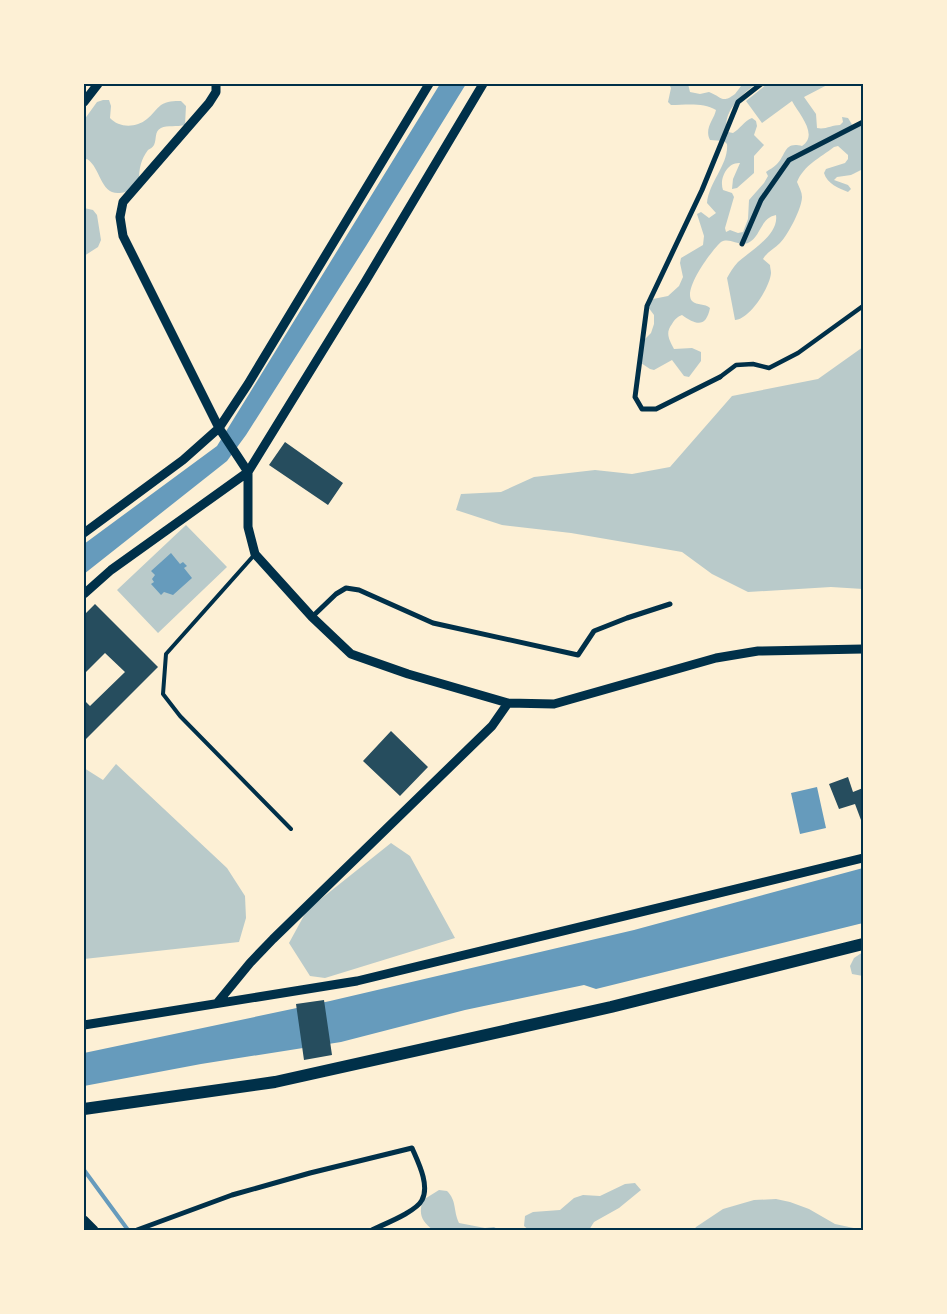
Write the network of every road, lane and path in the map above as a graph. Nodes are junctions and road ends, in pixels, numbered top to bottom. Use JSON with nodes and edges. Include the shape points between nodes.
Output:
{"nodes":[{"id":1,"x":98,"y":84,"type":"edge"},
{"id":2,"x":216,"y":84,"type":"edge"},
{"id":3,"x":429,"y":84,"type":"edge"},
{"id":4,"x":483,"y":84,"type":"edge"},
{"id":5,"x":761,"y":84,"type":"edge"},
{"id":6,"x":84,"y":102,"type":"edge"},
{"id":7,"x":863,"y":122,"type":"edge"},
{"id":8,"x":742,"y":244,"type":"dead end"},
{"id":9,"x":863,"y":306,"type":"edge"},
{"id":10,"x":720,"y":377,"type":"joint"},
{"id":11,"x":220,"y":428,"type":"junction"},
{"id":12,"x":248,"y":472,"type":"junction"},
{"id":13,"x":84,"y":533,"type":"edge"},
{"id":14,"x":255,"y":554,"type":"junction"},
{"id":15,"x":84,"y":594,"type":"edge"},
{"id":16,"x":670,"y":604,"type":"dead end"},
{"id":17,"x":312,"y":617,"type":"junction"},
{"id":18,"x":863,"y":649,"type":"edge"},
{"id":19,"x":508,"y":703,"type":"junction"},
{"id":20,"x":291,"y":829,"type":"dead end"},
{"id":21,"x":863,"y":858,"type":"edge"},
{"id":22,"x":863,"y":944,"type":"edge"},
{"id":23,"x":218,"y":1002,"type":"junction"},
{"id":24,"x":84,"y":1025,"type":"edge"},
{"id":25,"x":84,"y":1110,"type":"edge"},
{"id":26,"x":84,"y":1220,"type":"edge"},
{"id":27,"x":94,"y":1230,"type":"edge"},
{"id":28,"x":137,"y":1230,"type":"edge"},
{"id":29,"x":372,"y":1230,"type":"edge"}],
"edges":[{"from":1,"to":6,"type":"street"},
{"from":2,"to":11,"type":"street","via":[[216,92],[209,103],[122,202],[120,216],[123,236]]},
{"from":3,"to":11,"type":"street"},
{"from":4,"to":12,"type":"street"},
{"from":5,"to":10,"type":"street","via":[[738,102],[702,190],[647,306],[635,397],[642,409],[656,409]]},
{"from":7,"to":8,"type":"street","via":[[789,160],[761,200]]},
{"from":9,"to":10,"type":"street","via":[[798,353],[769,368],[753,364],[736,365]]},
{"from":11,"to":12,"type":"street"},
{"from":11,"to":13,"type":"street","via":[[183,460]]},
{"from":12,"to":14,"type":"street","via":[[248,527]]},
{"from":12,"to":15,"type":"street","via":[[111,570]]},
{"from":14,"to":17,"type":"street"},
{"from":14,"to":20,"type":"lane","via":[[166,654],[163,694],[180,716]]},
{"from":16,"to":17,"type":"street","via":[[594,631],[578,655],[433,624],[360,590],[346,588]]},
{"from":17,"to":19,"type":"street","via":[[351,654]]},
{"from":18,"to":19,"type":"street","via":[[758,651],[700,662],[554,704]]},
{"from":19,"to":23,"type":"street","via":[[492,726],[255,957]]},
{"from":21,"to":23,"type":"street","via":[[357,981]]},
{"from":22,"to":25,"type":"highway","via":[[611,1007],[275,1082]]},
{"from":23,"to":24,"type":"street"},
{"from":26,"to":27,"type":"street"},
{"from":28,"to":29,"type":"street","via":[[232,1195],[412,1148],[424,1186],[423,1200],[415,1208]]}]}
